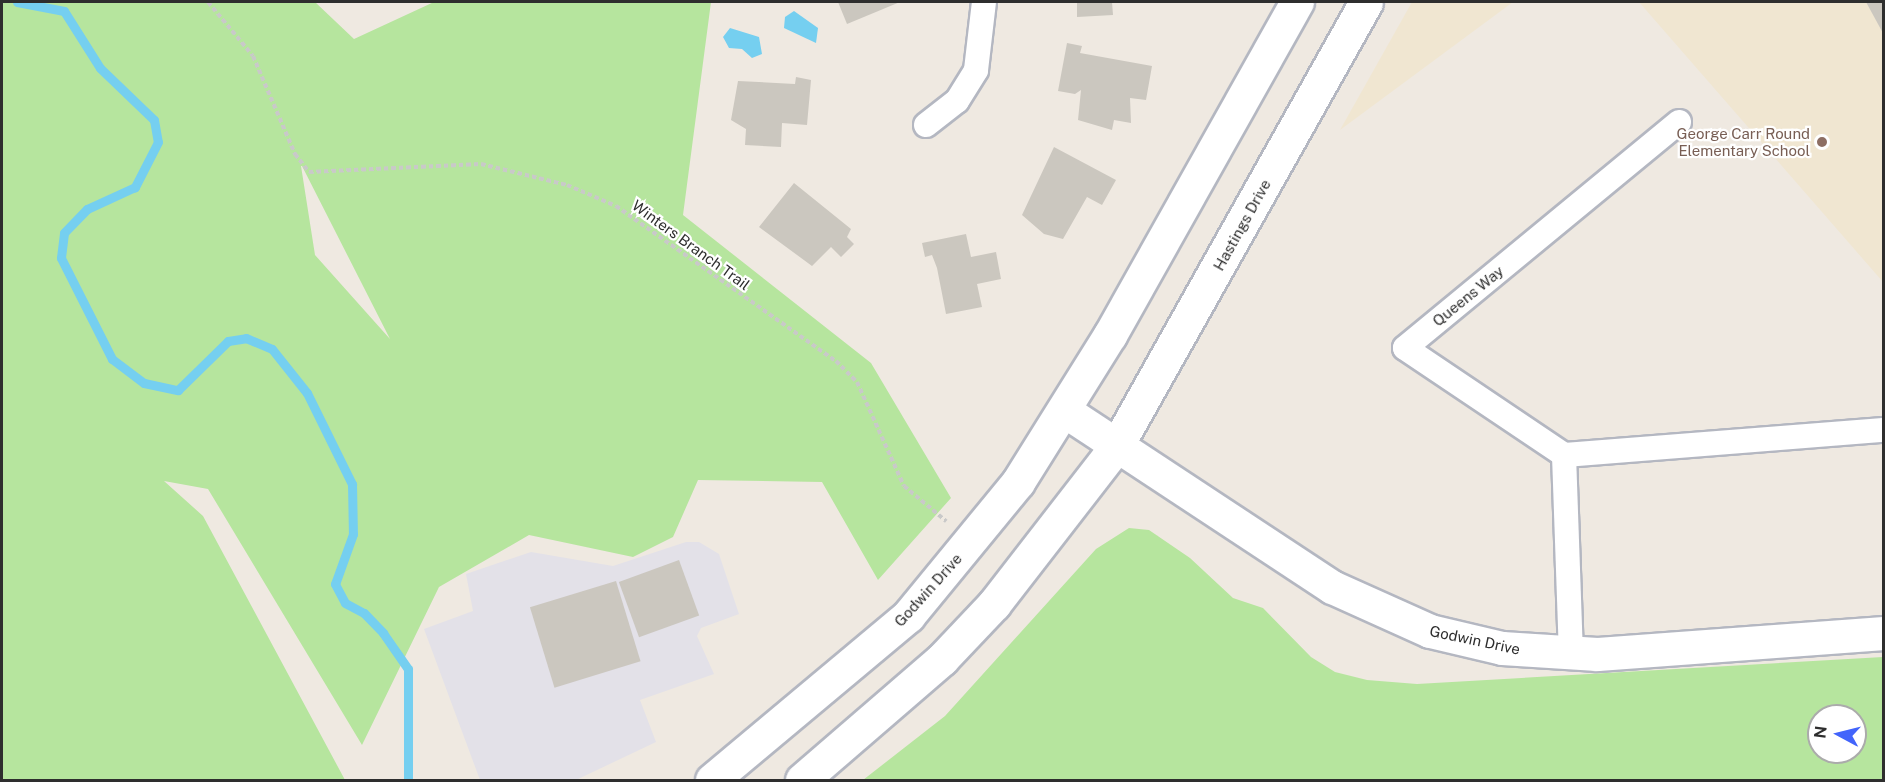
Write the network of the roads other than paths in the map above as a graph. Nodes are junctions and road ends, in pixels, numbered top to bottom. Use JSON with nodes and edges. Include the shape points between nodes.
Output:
{"nodes":[{"id":1,"x":984,"y":2,"type":"edge"},
{"id":2,"x":1297,"y":2,"type":"edge"},
{"id":3,"x":1366,"y":2,"type":"edge"},
{"id":4,"x":1679,"y":122,"type":"dead end"},
{"id":5,"x":926,"y":125,"type":"dead end"},
{"id":6,"x":1065,"y":411,"type":"junction"},
{"id":7,"x":1884,"y":430,"type":"edge"},
{"id":8,"x":1116,"y":447,"type":"junction"},
{"id":9,"x":1564,"y":455,"type":"junction"},
{"id":10,"x":1884,"y":633,"type":"edge"},
{"id":11,"x":1571,"y":654,"type":"junction"},
{"id":12,"x":712,"y":780,"type":"edge"},
{"id":13,"x":802,"y":780,"type":"edge"}],
"edges":[{"from":1,"to":5,"type":"street","via":[[976,70],[957,101]]},
{"from":2,"to":6,"type":"street"},
{"from":3,"to":8,"type":"street","name":"Hastings Drive"},
{"from":4,"to":9,"type":"street","name":"Queens Way","via":[[1405,348]]},
{"from":6,"to":8,"type":"street","name":"Godwin Drive"},
{"from":6,"to":12,"type":"street","name":"Godwin Drive","via":[[971,543],[908,616],[852,667]]},
{"from":7,"to":9,"type":"street"},
{"from":8,"to":11,"type":"street","name":"Godwin Drive","via":[[1376,611],[1493,646]]},
{"from":8,"to":13,"type":"street","via":[[994,604],[942,658]]},
{"from":9,"to":11,"type":"street"},
{"from":10,"to":11,"type":"street","name":"Godwin Drive"}]}
